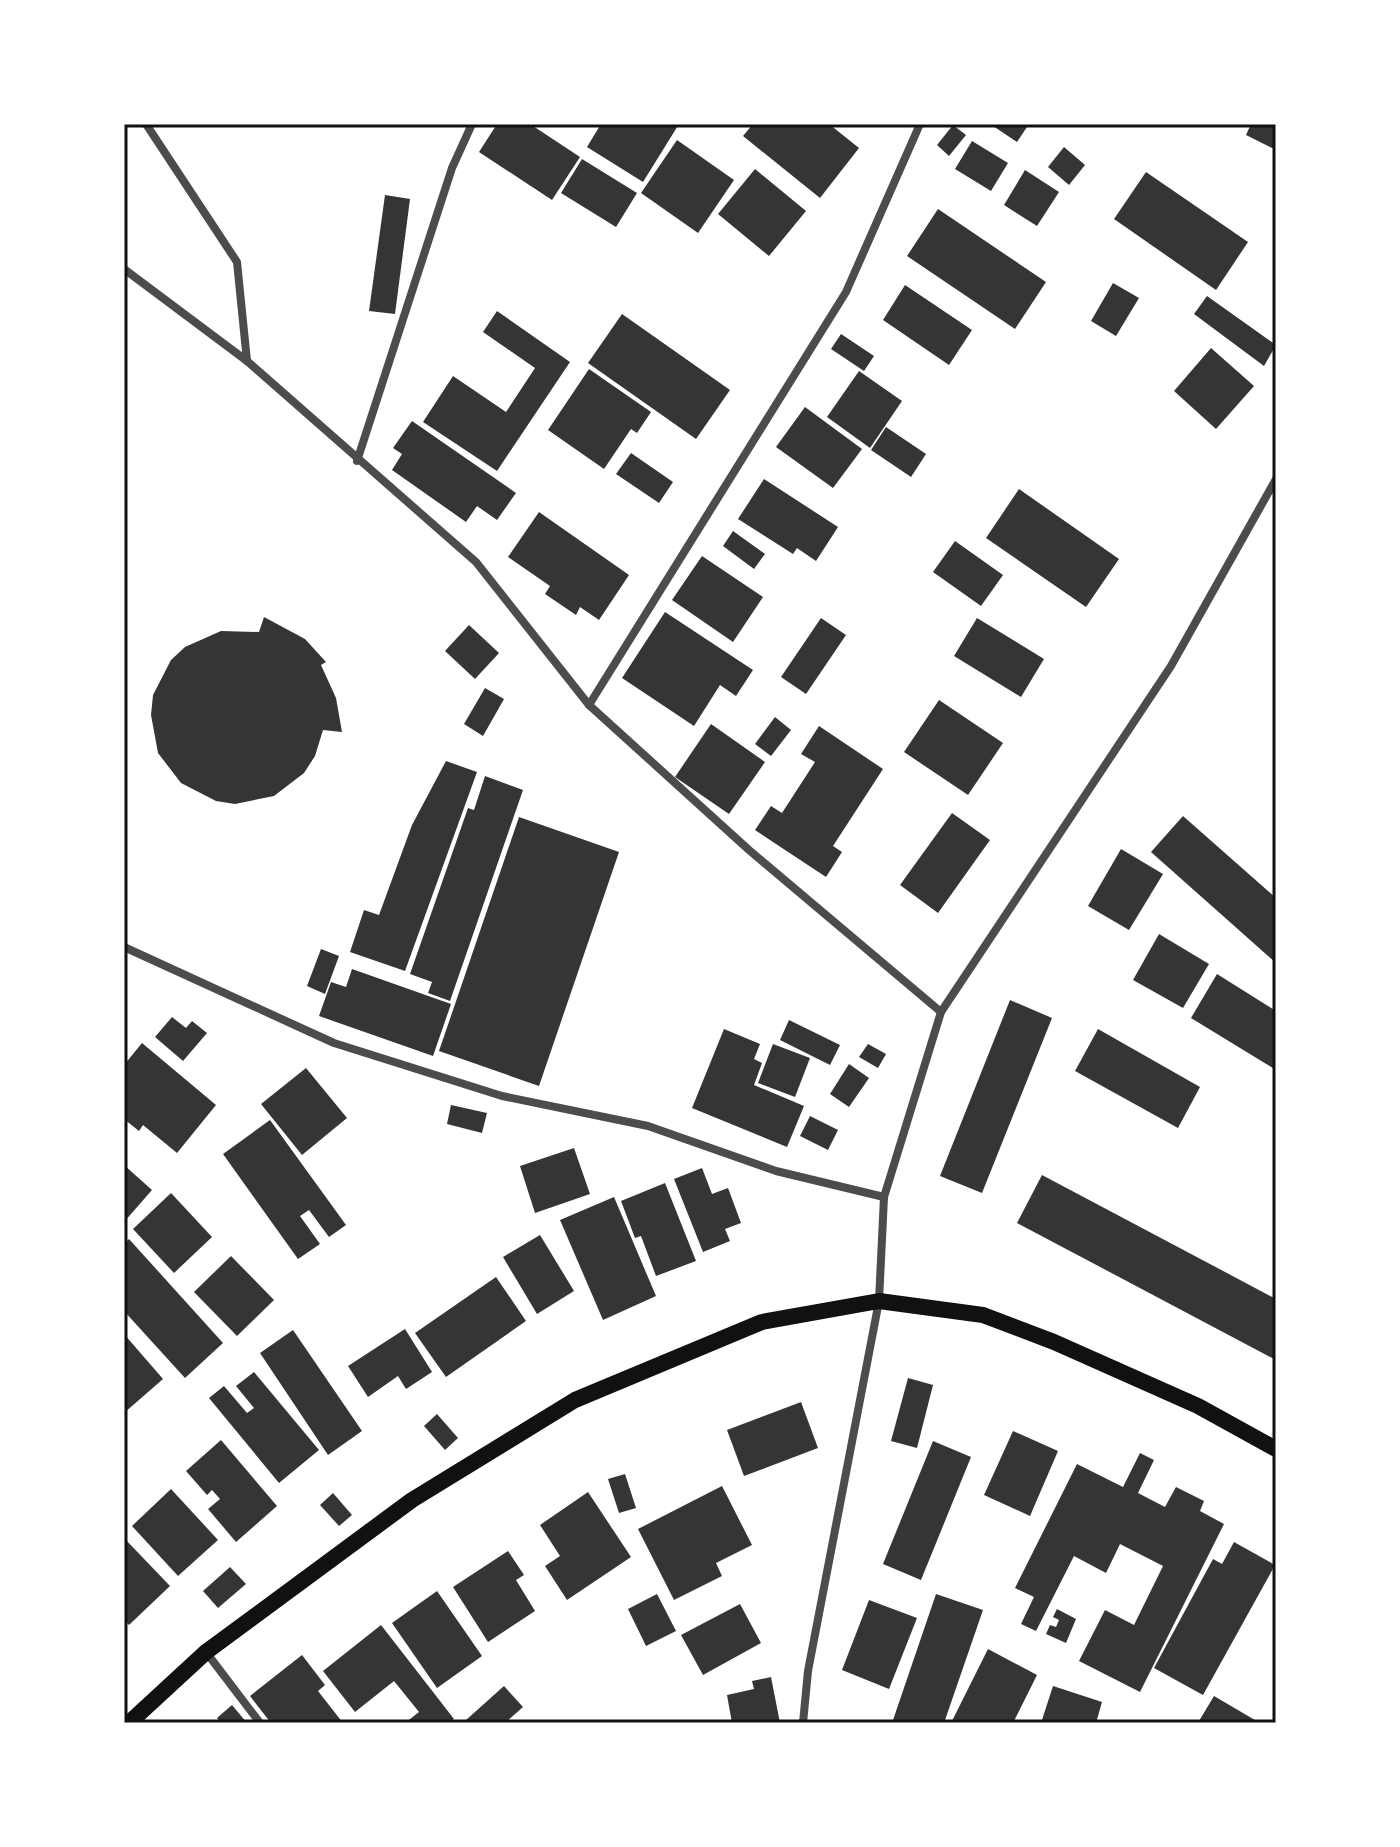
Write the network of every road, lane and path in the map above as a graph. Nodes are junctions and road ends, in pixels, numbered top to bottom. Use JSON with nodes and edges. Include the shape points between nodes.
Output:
{"nodes":[{"id":1,"x":146,"y":124,"type":"edge"},
{"id":2,"x":472,"y":124,"type":"edge"},
{"id":3,"x":920,"y":124,"type":"edge"},
{"id":4,"x":124,"y":269,"type":"edge"},
{"id":5,"x":247,"y":361,"type":"junction"},
{"id":6,"x":357,"y":461,"type":"junction"},
{"id":7,"x":1276,"y":479,"type":"edge"},
{"id":8,"x":589,"y":705,"type":"junction"},
{"id":9,"x":124,"y":947,"type":"edge"},
{"id":10,"x":941,"y":1012,"type":"junction"},
{"id":11,"x":884,"y":1197,"type":"junction"},
{"id":12,"x":879,"y":1301,"type":"junction"},
{"id":13,"x":1276,"y":1449,"type":"edge"},
{"id":14,"x":206,"y":1652,"type":"junction"},
{"id":15,"x":129,"y":1723,"type":"edge"},
{"id":16,"x":260,"y":1723,"type":"edge"},
{"id":17,"x":803,"y":1723,"type":"edge"}],
"edges":[{"from":1,"to":5,"type":"street","via":[[237,262]]},
{"from":2,"to":6,"type":"street","via":[[452,168]]},
{"from":3,"to":8,"type":"street","via":[[846,292]]},
{"from":4,"to":5,"type":"street"},
{"from":5,"to":6,"type":"street"},
{"from":6,"to":8,"type":"street","via":[[476,562]]},
{"from":7,"to":10,"type":"street","via":[[1171,666]]},
{"from":8,"to":10,"type":"street","via":[[749,850]]},
{"from":9,"to":11,"type":"street","via":[[334,1043],[502,1096],[648,1126],[776,1171]]},
{"from":10,"to":11,"type":"street"},
{"from":11,"to":12,"type":"street"},
{"from":12,"to":13,"type":"main road","via":[[983,1315],[1198,1406]]},
{"from":12,"to":14,"type":"main road","via":[[762,1322],[575,1400],[412,1500]]},
{"from":12,"to":17,"type":"street","via":[[808,1671]]},
{"from":14,"to":15,"type":"main road"},
{"from":14,"to":16,"type":"street"}]}
